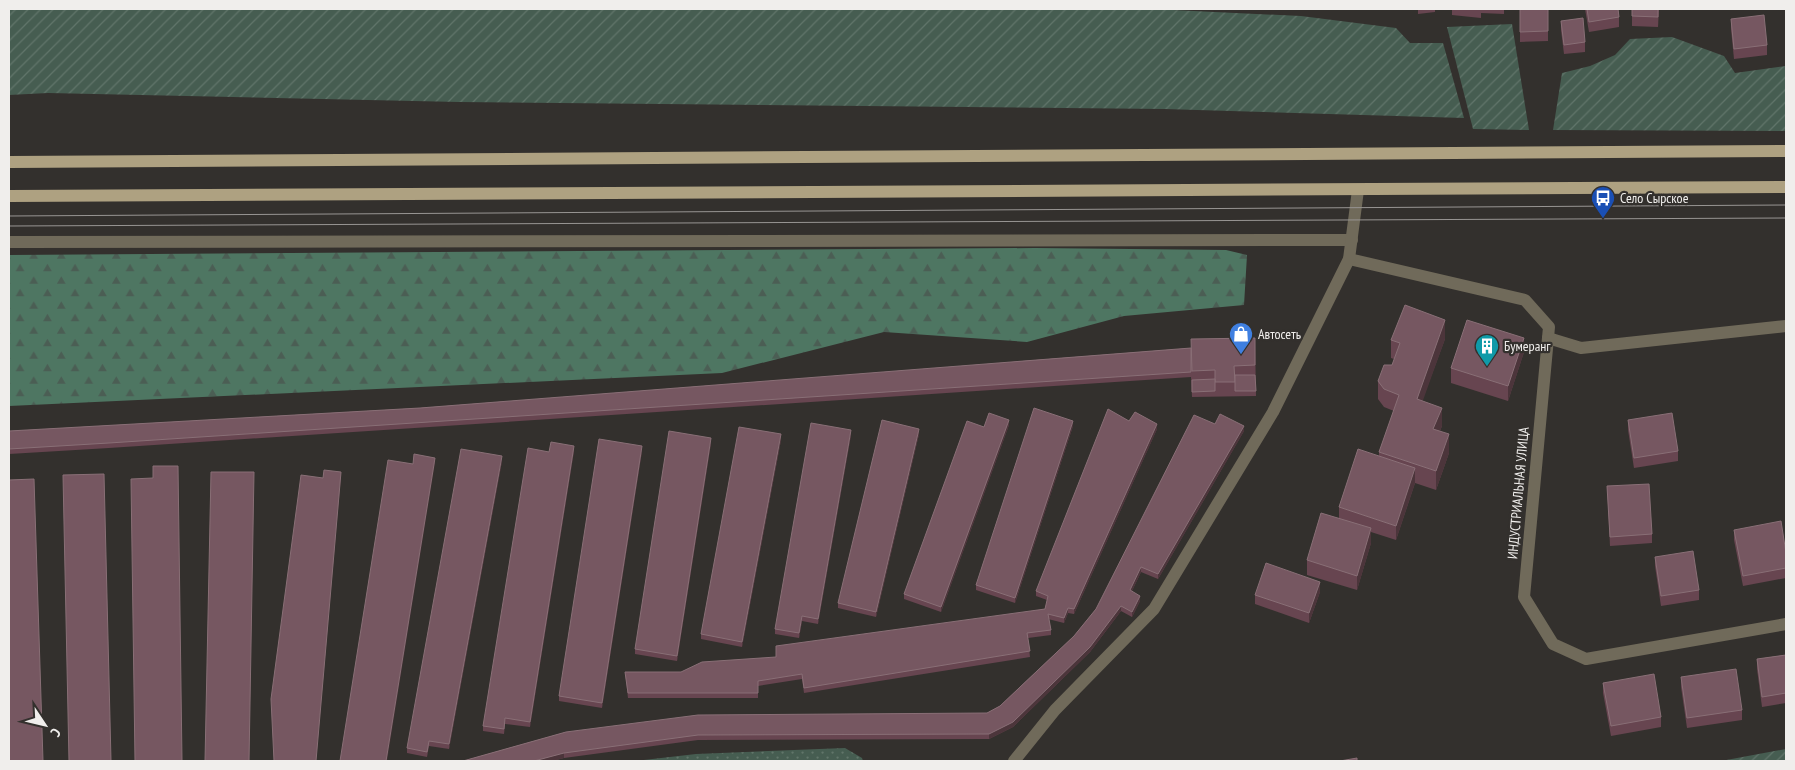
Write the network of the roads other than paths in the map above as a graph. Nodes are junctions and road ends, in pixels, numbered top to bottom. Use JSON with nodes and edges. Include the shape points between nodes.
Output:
{"nodes":[{"id":1,"x":1786,"y":151,"type":"edge"},
{"id":2,"x":9,"y":162,"type":"edge"},
{"id":3,"x":1786,"y":187,"type":"edge"},
{"id":4,"x":1358,"y":190,"type":"junction"},
{"id":5,"x":9,"y":196,"type":"edge"},
{"id":6,"x":1352,"y":240,"type":"junction"},
{"id":7,"x":9,"y":242,"type":"edge"},
{"id":8,"x":1349,"y":259,"type":"junction"},
{"id":9,"x":1786,"y":326,"type":"edge"},
{"id":10,"x":1548,"y":338,"type":"junction"},
{"id":11,"x":1786,"y":624,"type":"edge"},
{"id":12,"x":1014,"y":761,"type":"edge"}],
"edges":[{"from":1,"to":2,"type":"main road"},
{"from":3,"to":4,"type":"main road"},
{"from":4,"to":5,"type":"main road"},
{"from":4,"to":6,"type":"street"},
{"from":6,"to":7,"type":"street"},
{"from":6,"to":8,"type":"street"},
{"from":8,"to":10,"type":"street","via":[[1524,300],[1549,327]]},
{"from":8,"to":12,"type":"street","via":[[1273,412],[1154,609],[1055,710]]},
{"from":9,"to":10,"type":"street","via":[[1581,348]]},
{"from":10,"to":11,"type":"street","name":"ИНДУСТРИАЛЬНАЯ УЛИЦА","via":[[1524,597],[1553,644],[1586,659]]}]}
